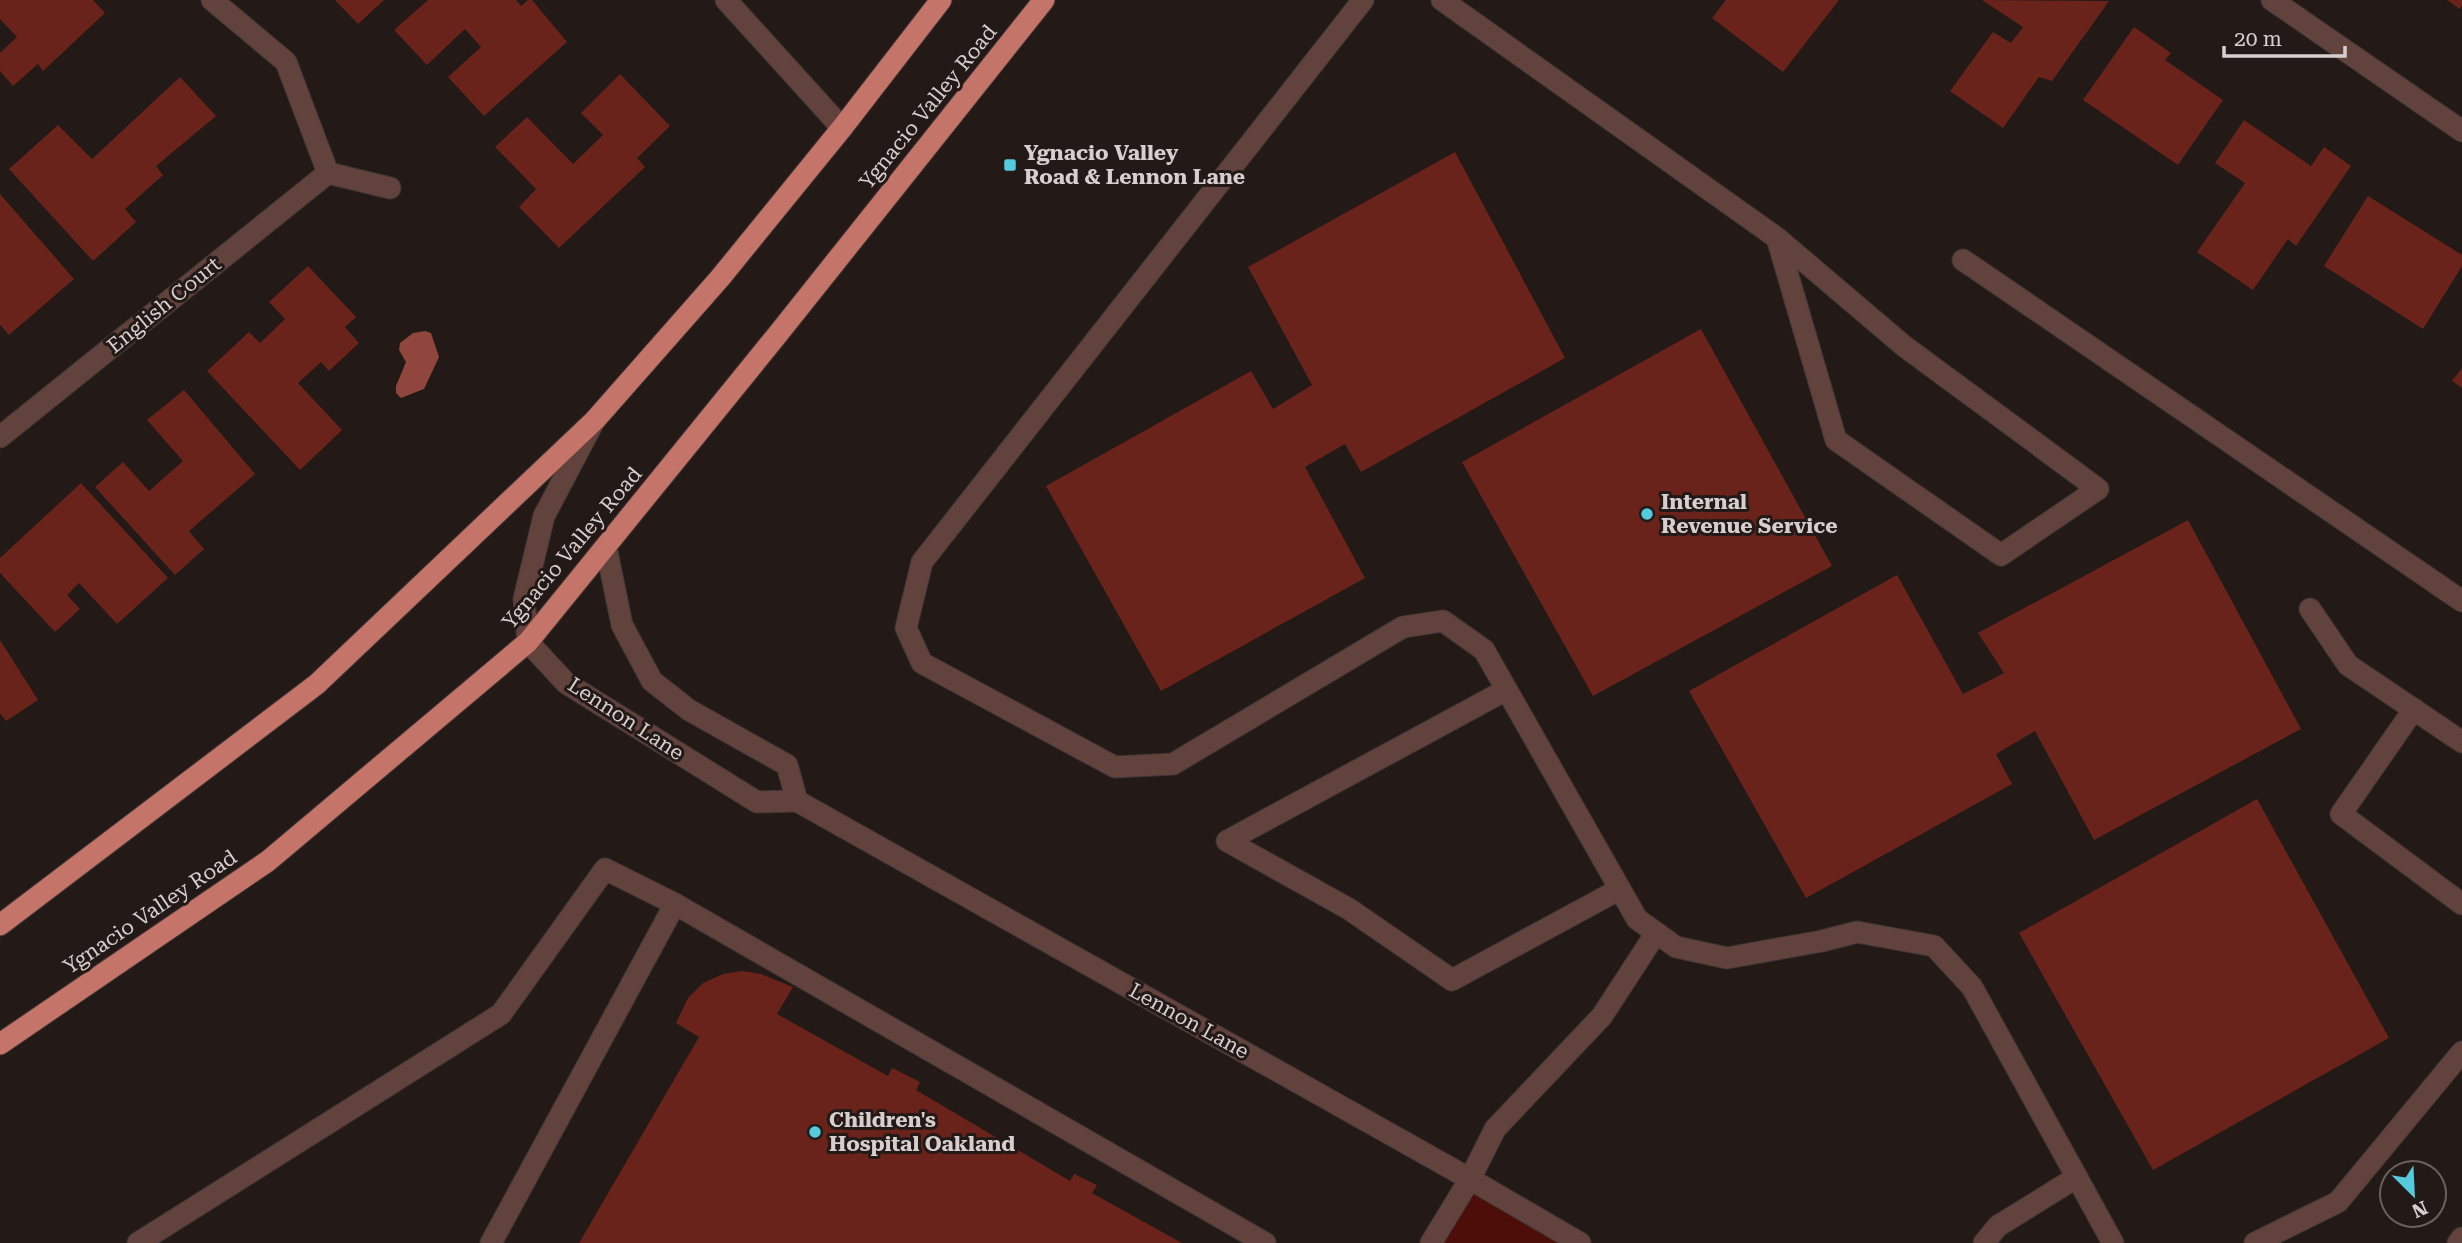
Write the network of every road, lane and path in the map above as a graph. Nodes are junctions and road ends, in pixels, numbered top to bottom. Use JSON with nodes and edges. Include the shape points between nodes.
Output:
{"nodes":[{"id":1,"x":212,"y":0,"type":"edge"},
{"id":2,"x":726,"y":0,"type":"edge"},
{"id":3,"x":942,"y":0,"type":"edge"},
{"id":4,"x":1044,"y":0,"type":"edge"},
{"id":5,"x":1363,"y":0,"type":"edge"},
{"id":6,"x":1442,"y":0,"type":"edge"},
{"id":7,"x":2272,"y":0,"type":"edge"},
{"id":8,"x":842,"y":128,"type":"junction"},
{"id":9,"x":2462,"y":131,"type":"edge"},
{"id":10,"x":328,"y":173,"type":"junction"},
{"id":11,"x":390,"y":188,"type":"dead end"},
{"id":12,"x":1777,"y":238,"type":"junction"},
{"id":13,"x":1963,"y":260,"type":"dead end"},
{"id":14,"x":595,"y":420,"type":"junction"},
{"id":15,"x":0,"y":437,"type":"edge"},
{"id":16,"x":606,"y":547,"type":"junction"},
{"id":17,"x":2462,"y":601,"type":"edge"},
{"id":18,"x":2310,"y":609,"type":"dead end"},
{"id":19,"x":528,"y":642,"type":"junction"},
{"id":20,"x":1506,"y":690,"type":"junction"},
{"id":21,"x":2414,"y":709,"type":"junction"},
{"id":22,"x":2462,"y":742,"type":"edge"},
{"id":23,"x":797,"y":801,"type":"junction"},
{"id":24,"x":1620,"y":889,"type":"junction"},
{"id":25,"x":675,"y":904,"type":"junction"},
{"id":26,"x":2462,"y":904,"type":"edge"},
{"id":27,"x":0,"y":925,"type":"edge"},
{"id":28,"x":1656,"y":933,"type":"junction"},
{"id":29,"x":0,"y":1045,"type":"edge"},
{"id":30,"x":2462,"y":1052,"type":"edge"},
{"id":31,"x":2077,"y":1177,"type":"junction"},
{"id":32,"x":1471,"y":1179,"type":"junction"},
{"id":33,"x":165,"y":1225,"type":"junction"},
{"id":34,"x":2462,"y":1238,"type":"edge"},
{"id":35,"x":138,"y":1243,"type":"edge"},
{"id":36,"x":177,"y":1243,"type":"edge"},
{"id":37,"x":491,"y":1243,"type":"edge"},
{"id":38,"x":1265,"y":1243,"type":"edge"},
{"id":39,"x":1432,"y":1243,"type":"edge"},
{"id":40,"x":1580,"y":1243,"type":"edge"},
{"id":41,"x":1984,"y":1243,"type":"edge"},
{"id":42,"x":2113,"y":1243,"type":"edge"},
{"id":43,"x":2255,"y":1243,"type":"edge"},
{"id":44,"x":2458,"y":1243,"type":"edge"}],
"edges":[{"from":1,"to":10,"type":"street","via":[[286,62]]},
{"from":2,"to":8,"type":"street"},
{"from":3,"to":8,"type":"highway"},
{"from":4,"to":16,"type":"highway","name":"Ygnacio Valley Road"},
{"from":5,"to":20,"type":"street","via":[[922,562],[906,628],[922,663],[1115,767],[1173,764],[1403,627],[1443,621],[1484,650]]},
{"from":6,"to":12,"type":"street"},
{"from":7,"to":9,"type":"street"},
{"from":8,"to":14,"type":"highway","via":[[720,278]]},
{"from":10,"to":11,"type":"street"},
{"from":10,"to":15,"type":"street","name":"English Court"},
{"from":12,"to":12,"type":"street","via":[[1904,346],[2098,489],[2001,555],[1836,440]]},
{"from":13,"to":17,"type":"street"},
{"from":14,"to":19,"type":"street","via":[[544,516],[524,599]]},
{"from":14,"to":27,"type":"highway","via":[[317,684]]},
{"from":16,"to":19,"type":"highway","name":"Ygnacio Valley Road"},
{"from":16,"to":23,"type":"street","name":"Lennon Lane","via":[[622,625],[652,681],[688,710],[787,765]]},
{"from":18,"to":21,"type":"street","via":[[2348,665]]},
{"from":19,"to":23,"type":"street","name":"Lennon Lane","via":[[566,683],[757,802]]},
{"from":19,"to":29,"type":"highway","name":"Ygnacio Valley Road","via":[[268,861]]},
{"from":20,"to":24,"type":"street"},
{"from":20,"to":24,"type":"street","via":[[1227,841],[1349,909],[1452,980]]},
{"from":21,"to":22,"type":"street"},
{"from":21,"to":26,"type":"street","via":[[2341,814]]},
{"from":23,"to":32,"type":"street","name":"Lennon Lane"},
{"from":24,"to":28,"type":"street","via":[[1637,919]]},
{"from":25,"to":33,"type":"street","via":[[605,869],[501,1014]]},
{"from":25,"to":37,"type":"street"},
{"from":25,"to":38,"type":"street"},
{"from":28,"to":31,"type":"street","via":[[1676,947],[1727,958],[1857,932],[1934,946],[1972,987]]},
{"from":28,"to":32,"type":"street","via":[[1602,1016],[1495,1129]]},
{"from":30,"to":43,"type":"street","via":[[2338,1202]]},
{"from":31,"to":41,"type":"street","via":[[1998,1226]]},
{"from":31,"to":42,"type":"street"},
{"from":32,"to":39,"type":"street"},
{"from":32,"to":40,"type":"street","name":"Lennon Lane"},
{"from":33,"to":35,"type":"street"},
{"from":33,"to":36,"type":"street"},
{"from":34,"to":44,"type":"street"}]}
